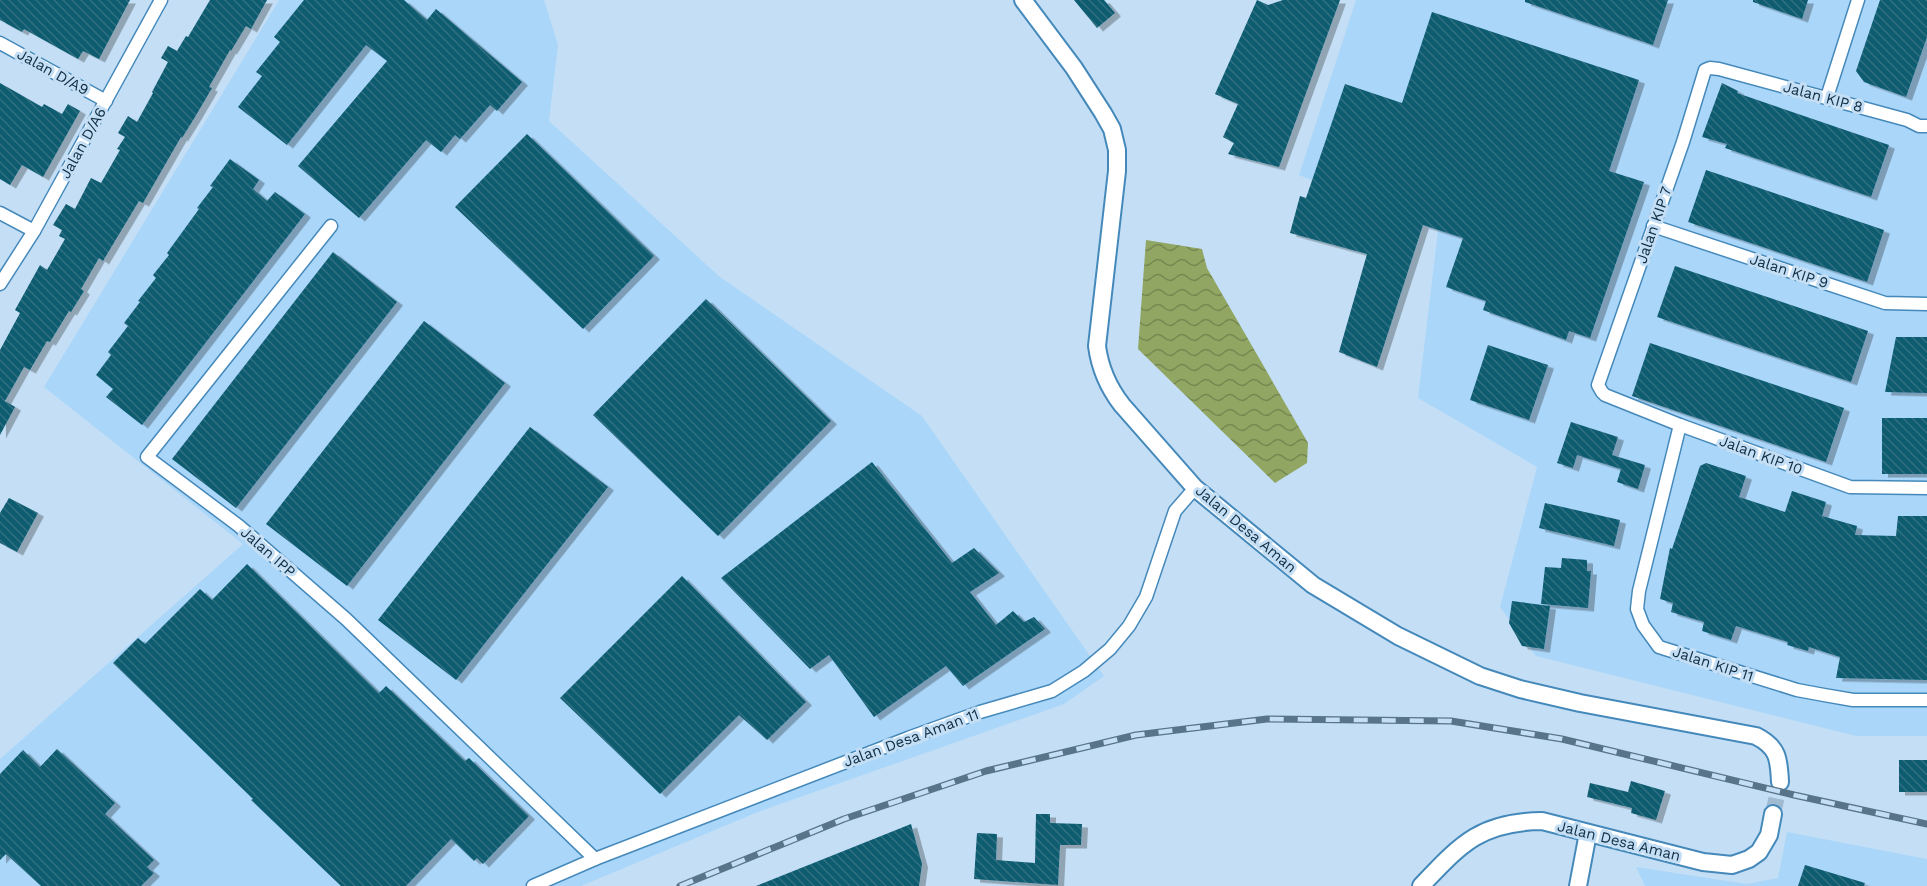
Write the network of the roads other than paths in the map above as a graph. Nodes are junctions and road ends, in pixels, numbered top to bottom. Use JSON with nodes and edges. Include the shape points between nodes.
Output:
{"nodes":[{"id":1,"x":161,"y":0,"type":"edge"},
{"id":2,"x":1023,"y":0,"type":"edge"},
{"id":3,"x":1858,"y":0,"type":"edge"},
{"id":4,"x":0,"y":43,"type":"edge"},
{"id":5,"x":1719,"y":69,"type":"joint"},
{"id":6,"x":1827,"y":98,"type":"junction"},
{"id":7,"x":106,"y":101,"type":"junction"},
{"id":8,"x":1927,"y":126,"type":"edge"},
{"id":9,"x":0,"y":213,"type":"edge"},
{"id":10,"x":331,"y":226,"type":"dead end"},
{"id":11,"x":1653,"y":226,"type":"junction"},
{"id":12,"x":34,"y":231,"type":"junction"},
{"id":13,"x":0,"y":284,"type":"edge"},
{"id":14,"x":1927,"y":304,"type":"edge"},
{"id":15,"x":1602,"y":392,"type":"joint"},
{"id":16,"x":1680,"y":425,"type":"junction"},
{"id":17,"x":1195,"y":488,"type":"junction"},
{"id":18,"x":1927,"y":488,"type":"edge"},
{"id":19,"x":1927,"y":700,"type":"edge"},
{"id":20,"x":1780,"y":782,"type":"tunnel mouth"},
{"id":21,"x":1773,"y":814,"type":"tunnel mouth"},
{"id":22,"x":1588,"y":833,"type":"junction"},
{"id":23,"x":595,"y":859,"type":"junction"},
{"id":24,"x":533,"y":886,"type":"edge"},
{"id":25,"x":1421,"y":886,"type":"edge"},
{"id":26,"x":1578,"y":886,"type":"edge"}],
"edges":[{"from":1,"to":7,"type":"street","name":"Jalan D/A6"},
{"from":2,"to":17,"type":"street","name":"Jalan Desa Aman","via":[[1103,113],[1117,150],[1097,346],[1102,369],[1111,391]]},
{"from":3,"to":6,"type":"street"},
{"from":4,"to":7,"type":"street","name":"Jalan D/A9"},
{"from":5,"to":6,"type":"street","name":"Jalan KIP 8"},
{"from":5,"to":11,"type":"street","name":"Jalan KIP 7","via":[[1705,70]]},
{"from":6,"to":8,"type":"street","name":"Jalan KIP 8"},
{"from":7,"to":12,"type":"street","name":"Jalan D/A6"},
{"from":9,"to":12,"type":"street"},
{"from":10,"to":23,"type":"street","name":"Jalan IPP","via":[[147,457],[239,526],[346,619]]},
{"from":11,"to":14,"type":"street","name":"Jalan KIP 9","via":[[1885,303]]},
{"from":11,"to":15,"type":"street","name":"Jalan KIP 7","via":[[1599,381]]},
{"from":12,"to":13,"type":"street","name":"Jalan D/A6"},
{"from":15,"to":16,"type":"street","name":"Jalan KIP 10"},
{"from":16,"to":18,"type":"street","name":"Jalan KIP 10","via":[[1850,487]]},
{"from":16,"to":19,"type":"street","name":"Jalan KIP 11","via":[[1637,609],[1659,647],[1797,690],[1853,700]]},
{"from":17,"to":20,"type":"street","name":"Jalan Desa Aman","via":[[1313,585],[1398,636],[1480,676],[1580,703],[1756,736],[1767,741],[1776,754]]},
{"from":17,"to":23,"type":"street","name":"Jalan Desa Aman 11","via":[[1175,511],[1146,597],[1129,626],[1110,650],[1052,691],[908,738]]},
{"from":21,"to":22,"type":"street","name":"Jalan Desa Aman","via":[[1769,835],[1759,852],[1732,865],[1703,862]]},
{"from":22,"to":25,"type":"street","name":"Jalan Desa Aman","via":[[1542,821],[1498,826],[1456,849]]},
{"from":22,"to":26,"type":"street"},
{"from":23,"to":24,"type":"street","name":"Jalan Desa Aman 11"}]}
